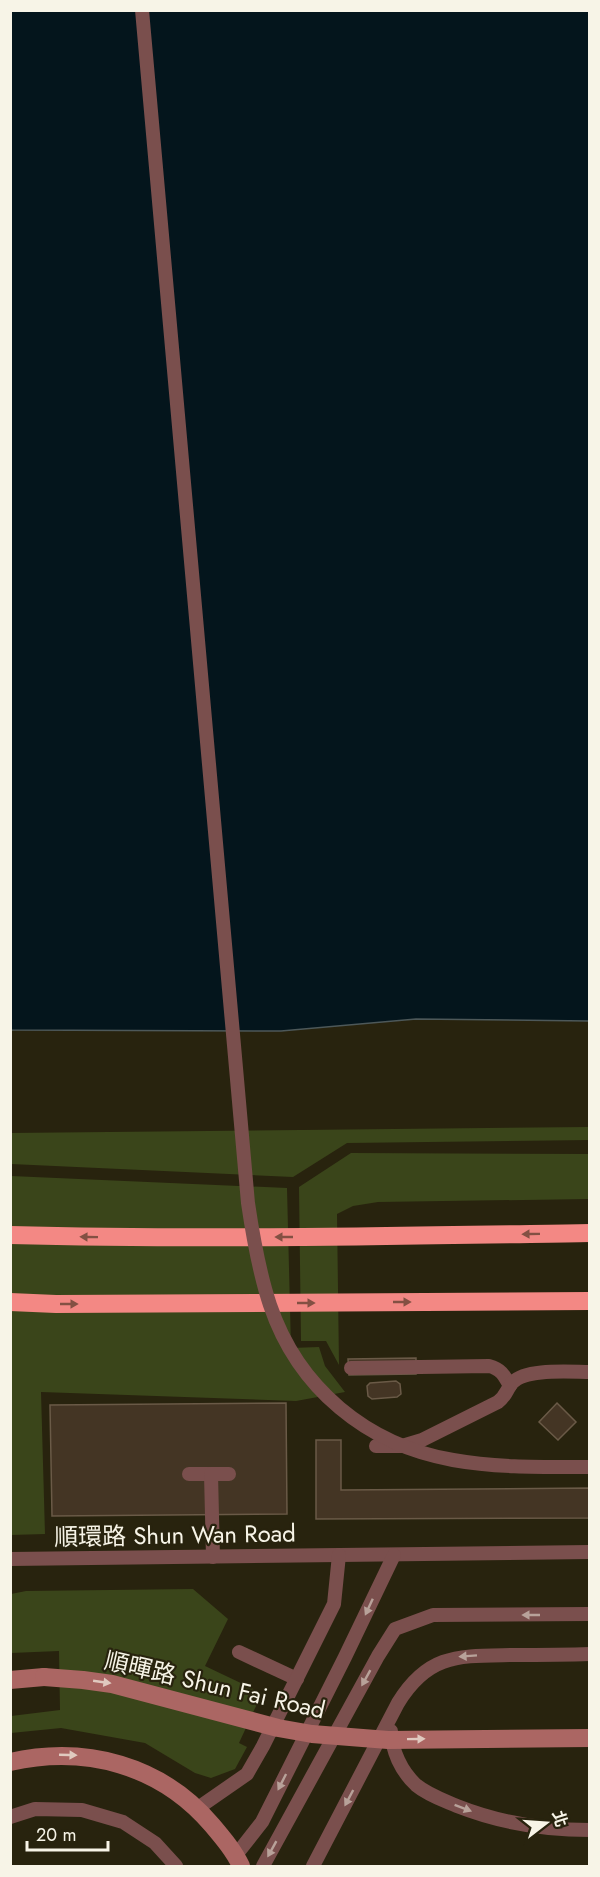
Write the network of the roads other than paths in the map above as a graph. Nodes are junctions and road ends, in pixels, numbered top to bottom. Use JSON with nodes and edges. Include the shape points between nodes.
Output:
{"nodes":[{"id":1,"x":142,"y":10,"type":"edge"},
{"id":2,"x":590,"y":1233,"type":"edge"},
{"id":3,"x":10,"y":1235,"type":"edge"},
{"id":4,"x":590,"y":1301,"type":"edge"},
{"id":5,"x":10,"y":1302,"type":"edge"},
{"id":6,"x":351,"y":1368,"type":"dead end"},
{"id":7,"x":590,"y":1372,"type":"edge"},
{"id":8,"x":510,"y":1386,"type":"junction"},
{"id":9,"x":376,"y":1446,"type":"dead end"},
{"id":10,"x":590,"y":1467,"type":"edge"},
{"id":11,"x":189,"y":1474,"type":"dead end"},
{"id":12,"x":211,"y":1474,"type":"junction"},
{"id":13,"x":229,"y":1474,"type":"dead end"},
{"id":14,"x":590,"y":1552,"type":"edge"},
{"id":15,"x":339,"y":1555,"type":"junction"},
{"id":16,"x":394,"y":1555,"type":"junction"},
{"id":17,"x":213,"y":1557,"type":"junction"},
{"id":18,"x":10,"y":1559,"type":"edge"},
{"id":19,"x":590,"y":1614,"type":"edge"},
{"id":20,"x":238,"y":1652,"type":"dead end"},
{"id":21,"x":590,"y":1654,"type":"edge"},
{"id":22,"x":297,"y":1679,"type":"junction"},
{"id":23,"x":10,"y":1680,"type":"edge"},
{"id":24,"x":398,"y":1703,"type":"junction"},
{"id":25,"x":590,"y":1738,"type":"edge"},
{"id":26,"x":10,"y":1762,"type":"edge"},
{"id":27,"x":198,"y":1808,"type":"junction"},
{"id":28,"x":10,"y":1816,"type":"edge"},
{"id":29,"x":590,"y":1830,"type":"edge"},
{"id":30,"x":239,"y":1861,"type":"edge"},
{"id":31,"x":176,"y":1866,"type":"edge"},
{"id":32,"x":262,"y":1866,"type":"edge"},
{"id":33,"x":313,"y":1866,"type":"edge"}],
"edges":[{"from":1,"to":10,"type":"lane","bridge":true,"via":[[248,1203],[271,1307],[289,1347],[316,1385],[345,1414],[376,1433],[451,1460]]},
{"from":2,"to":3,"type":"highway","one_way":true,"via":[[100,1238]]},
{"from":5,"to":4,"type":"highway","one_way":true},
{"from":6,"to":8,"type":"lane","via":[[489,1365],[498,1368]]},
{"from":7,"to":8,"type":"lane","via":[[535,1373]]},
{"from":8,"to":9,"type":"lane","via":[[491,1407],[422,1440],[402,1446]]},
{"from":11,"to":12,"type":"lane"},
{"from":12,"to":13,"type":"lane"},
{"from":12,"to":17,"type":"lane"},
{"from":14,"to":16,"type":"lane","name":"順環路 Shun Wan Road"},
{"from":15,"to":16,"type":"lane","name":"順環路 Shun Wan Road"},
{"from":15,"to":17,"type":"lane","name":"順環路 Shun Wan Road"},
{"from":15,"to":22,"type":"lane","via":[[334,1604]]},
{"from":16,"to":30,"type":"lane","one_way":true},
{"from":17,"to":18,"type":"lane","name":"順環路 Shun Wan Road"},
{"from":19,"to":32,"type":"lane","one_way":true,"via":[[433,1615],[395,1629]]},
{"from":20,"to":22,"type":"lane"},
{"from":21,"to":24,"type":"lane","one_way":true,"via":[[456,1657],[423,1672]]},
{"from":22,"to":27,"type":"lane","via":[[247,1774]]},
{"from":23,"to":25,"type":"street","name":"順暉路 Shun Fai Road","one_way":true,"bridge":true,"via":[[44,1677],[112,1684],[312,1734],[388,1740]]},
{"from":24,"to":29,"type":"lane","one_way":true,"via":[[391,1732],[394,1750],[409,1777],[426,1792],[465,1809],[521,1825]]},
{"from":24,"to":33,"type":"lane","one_way":true},
{"from":26,"to":27,"type":"street","one_way":true,"via":[[54,1755],[113,1762],[171,1788]]},
{"from":27,"to":30,"type":"street"},
{"from":28,"to":31,"type":"lane","via":[[34,1809],[82,1810],[123,1822],[155,1843]]}]}
